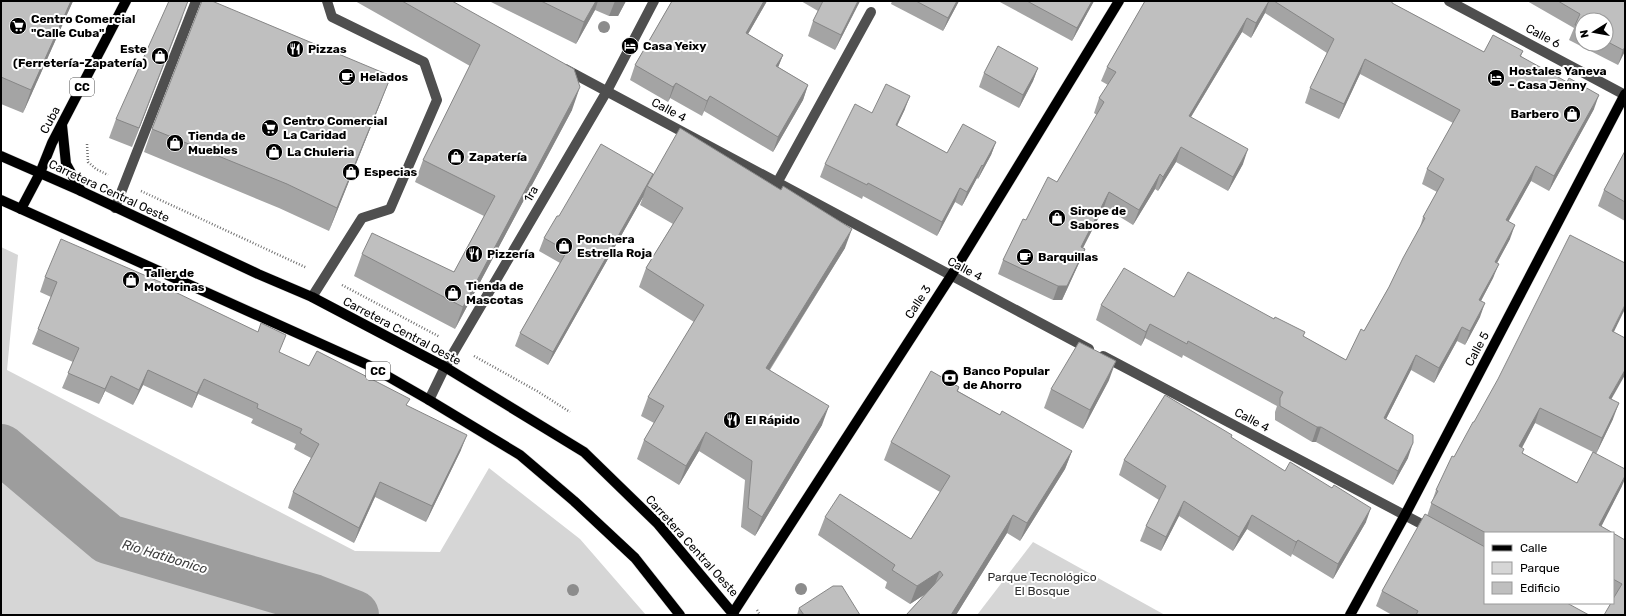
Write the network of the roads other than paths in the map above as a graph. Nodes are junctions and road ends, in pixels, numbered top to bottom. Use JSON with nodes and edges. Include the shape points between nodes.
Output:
{"nodes":[{"id":1,"x":126,"y":1,"type":"edge"},
{"id":2,"x":196,"y":1,"type":"edge"},
{"id":3,"x":327,"y":1,"type":"edge"},
{"id":4,"x":654,"y":1,"type":"edge"},
{"id":5,"x":1119,"y":1,"type":"edge"},
{"id":6,"x":1449,"y":1,"type":"edge"},
{"id":7,"x":871,"y":12,"type":"dead end"},
{"id":8,"x":558,"y":66,"type":"edge"},
{"id":9,"x":607,"y":91,"type":"junction"},
{"id":10,"x":1625,"y":94,"type":"edge"},
{"id":11,"x":62,"y":125,"type":"junction"},
{"id":12,"x":1,"y":156,"type":"edge"},
{"id":13,"x":40,"y":173,"type":"junction"},
{"id":14,"x":777,"y":183,"type":"junction"},
{"id":15,"x":81,"y":191,"type":"junction"},
{"id":16,"x":1,"y":200,"type":"edge"},
{"id":17,"x":115,"y":208,"type":"junction"},
{"id":18,"x":21,"y":209,"type":"junction"},
{"id":19,"x":951,"y":276,"type":"junction"},
{"id":20,"x":312,"y":297,"type":"junction"},
{"id":21,"x":445,"y":368,"type":"junction"},
{"id":22,"x":429,"y":400,"type":"junction"},
{"id":23,"x":1405,"y":515,"type":"junction"},
{"id":24,"x":1438,"y":533,"type":"edge"},
{"id":25,"x":734,"y":614,"type":"edge"},
{"id":26,"x":680,"y":615,"type":"edge"},
{"id":27,"x":1350,"y":615,"type":"edge"}],
"edges":[{"from":1,"to":11,"type":"main road","name":"Cuba","number":"CC"},
{"from":2,"to":17,"type":"street"},
{"from":3,"to":20,"type":"street","via":[[332,17],[424,62],[438,100],[390,209],[362,218]]},
{"from":4,"to":9,"type":"street","name":"1ra"},
{"from":5,"to":19,"type":"main road","name":"Calle 3"},
{"from":6,"to":10,"type":"street","name":"Calle 6"},
{"from":7,"to":14,"type":"street"},
{"from":8,"to":9,"type":"street","name":"Calle 4"},
{"from":9,"to":14,"type":"street","name":"Calle 4"},
{"from":9,"to":21,"type":"street","name":"1ra"},
{"from":10,"to":23,"type":"main road","name":"Calle 5"},
{"from":11,"to":13,"type":"main road","name":"Cuba","number":"CC"},
{"from":11,"to":15,"type":"main road","via":[[66,164]]},
{"from":12,"to":13,"type":"main road","name":"Carretera Central Oeste"},
{"from":13,"to":15,"type":"main road","name":"Carretera Central Oeste"},
{"from":13,"to":18,"type":"main road","name":"Cuba"},
{"from":14,"to":19,"type":"street","name":"Calle 4"},
{"from":15,"to":17,"type":"main road","name":"Carretera Central Oeste"},
{"from":16,"to":18,"type":"main road","number":"CC"},
{"from":17,"to":20,"type":"main road","name":"Carretera Central Oeste"},
{"from":18,"to":22,"type":"main road","number":"CC","via":[[368,365]]},
{"from":19,"to":23,"type":"street","name":"Calle 4"},
{"from":19,"to":25,"type":"main road","name":"Calle 3"},
{"from":20,"to":21,"type":"main road","name":"Carretera Central Oeste"},
{"from":21,"to":22,"type":"street","name":"1ra"},
{"from":21,"to":25,"type":"main road","name":"Carretera Central Oeste","via":[[584,452],[658,524]]},
{"from":22,"to":26,"type":"main road","number":"CC","via":[[520,456],[574,501],[634,558]]},
{"from":23,"to":24,"type":"street","name":"Calle 4"},
{"from":23,"to":27,"type":"main road","name":"Calle 5"}]}
